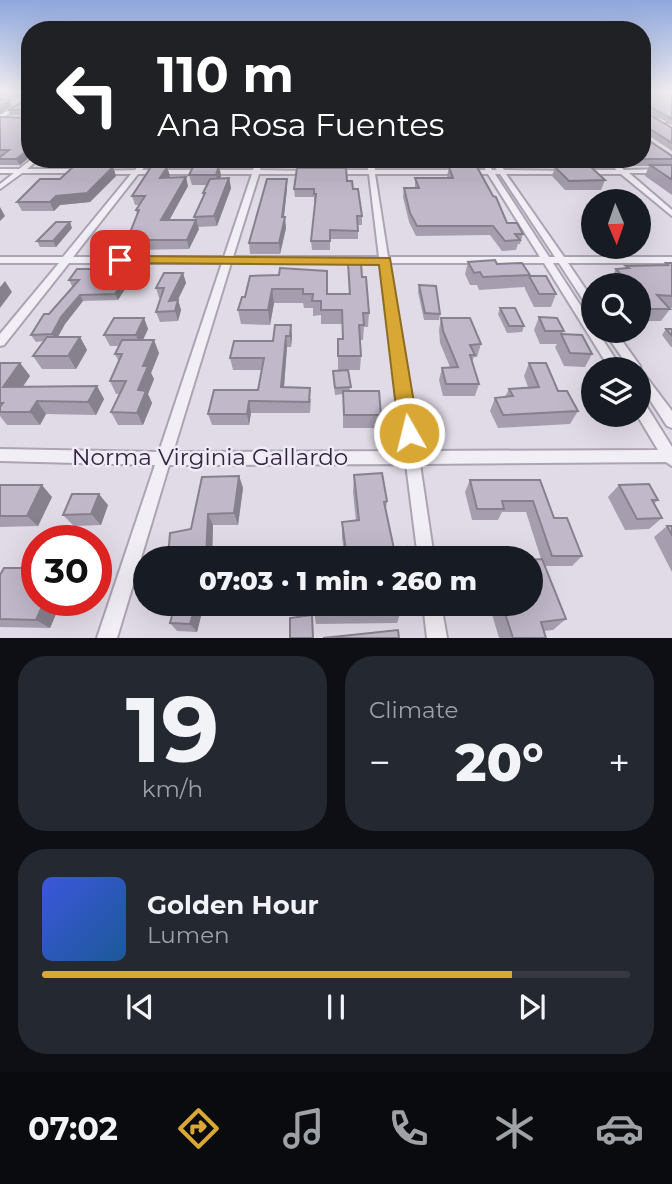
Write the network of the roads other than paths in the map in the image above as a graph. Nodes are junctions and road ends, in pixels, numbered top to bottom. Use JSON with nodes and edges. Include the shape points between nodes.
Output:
{"nodes":[{"id":1,"x":656,"y":121,"type":"edge"},
{"id":2,"x":672,"y":130,"type":"edge"},
{"id":3,"x":24,"y":168,"type":"edge"},
{"id":4,"x":140,"y":168,"type":"edge"},
{"id":5,"x":218,"y":168,"type":"edge"},
{"id":6,"x":257,"y":168,"type":"edge"},
{"id":7,"x":296,"y":168,"type":"edge"},
{"id":8,"x":371,"y":168,"type":"edge"},
{"id":9,"x":488,"y":168,"type":"edge"},
{"id":10,"x":499,"y":168,"type":"edge"},
{"id":11,"x":618,"y":168,"type":"edge"},
{"id":12,"x":0,"y":171,"type":"edge"},
{"id":13,"x":20,"y":171,"type":"junction"},
{"id":14,"x":622,"y":171,"type":"junction"},
{"id":15,"x":672,"y":171,"type":"edge"},
{"id":16,"x":85,"y":172,"type":"edge"},
{"id":17,"x":98,"y":172,"type":"edge"},
{"id":18,"x":137,"y":172,"type":"junction"},
{"id":19,"x":372,"y":172,"type":"junction"},
{"id":20,"x":491,"y":172,"type":"junction"},
{"id":21,"x":501,"y":172,"type":"junction"},
{"id":22,"x":0,"y":187,"type":"edge"},
{"id":23,"x":672,"y":214,"type":"edge"},
{"id":24,"x":0,"y":260,"type":"edge"},
{"id":25,"x":66,"y":260,"type":"junction"},
{"id":26,"x":226,"y":260,"type":"junction"},
{"id":27,"x":672,"y":260,"type":"edge"},
{"id":28,"x":385,"y":261,"type":"junction"},
{"id":29,"x":547,"y":261,"type":"junction"},
{"id":30,"x":562,"y":261,"type":"junction"},
{"id":31,"x":581,"y":289,"type":"edge"},
{"id":32,"x":0,"y":342,"type":"edge"},
{"id":33,"x":608,"y":357,"type":"edge"},
{"id":34,"x":651,"y":391,"type":"edge"},
{"id":35,"x":672,"y":422,"type":"edge"},
{"id":36,"x":651,"y":425,"type":"edge"},
{"id":37,"x":0,"y":455,"type":"edge"},
{"id":38,"x":671,"y":457,"type":"edge"},
{"id":39,"x":164,"y":458,"type":"junction"},
{"id":40,"x":412,"y":458,"type":"junction"},
{"id":41,"x":424,"y":546,"type":"edge"},
{"id":42,"x":434,"y":616,"type":"edge"},
{"id":43,"x":107,"y":638,"type":"edge"},
{"id":44,"x":437,"y":638,"type":"edge"}],
"edges":[{"from":1,"to":2,"type":"street"},
{"from":3,"to":13,"type":"street"},
{"from":4,"to":18,"type":"street"},
{"from":5,"to":18,"type":"street"},
{"from":6,"to":26,"type":"street"},
{"from":7,"to":19,"type":"street"},
{"from":8,"to":19,"type":"street"},
{"from":9,"to":20,"type":"street"},
{"from":10,"to":21,"type":"street"},
{"from":11,"to":14,"type":"street"},
{"from":12,"to":13,"type":"street"},
{"from":13,"to":16,"type":"street"},
{"from":13,"to":22,"type":"street"},
{"from":14,"to":15,"type":"street"},
{"from":14,"to":21,"type":"street"},
{"from":14,"to":23,"type":"street"},
{"from":17,"to":18,"type":"street"},
{"from":18,"to":25,"type":"street"},
{"from":19,"to":20,"type":"street"},
{"from":19,"to":28,"type":"street"},
{"from":20,"to":21,"type":"street"},
{"from":20,"to":29,"type":"street"},
{"from":21,"to":30,"type":"street"},
{"from":24,"to":25,"type":"street"},
{"from":25,"to":26,"type":"street"},
{"from":25,"to":32,"type":"street"},
{"from":26,"to":28,"type":"street"},
{"from":26,"to":39,"type":"street"},
{"from":27,"to":30,"type":"street"},
{"from":28,"to":29,"type":"street"},
{"from":28,"to":40,"type":"street"},
{"from":29,"to":30,"type":"street"},
{"from":29,"to":33,"type":"street"},
{"from":30,"to":31,"type":"street"},
{"from":34,"to":35,"type":"street"},
{"from":36,"to":38,"type":"street"},
{"from":37,"to":39,"type":"street","name":"Norma Virginia Gallardo"},
{"from":38,"to":40,"type":"street","name":"Norma Virginia Gallardo"},
{"from":39,"to":40,"type":"street","name":"Norma Virginia Gallardo"},
{"from":39,"to":43,"type":"street"},
{"from":40,"to":41,"type":"street"},
{"from":42,"to":44,"type":"street"}]}
